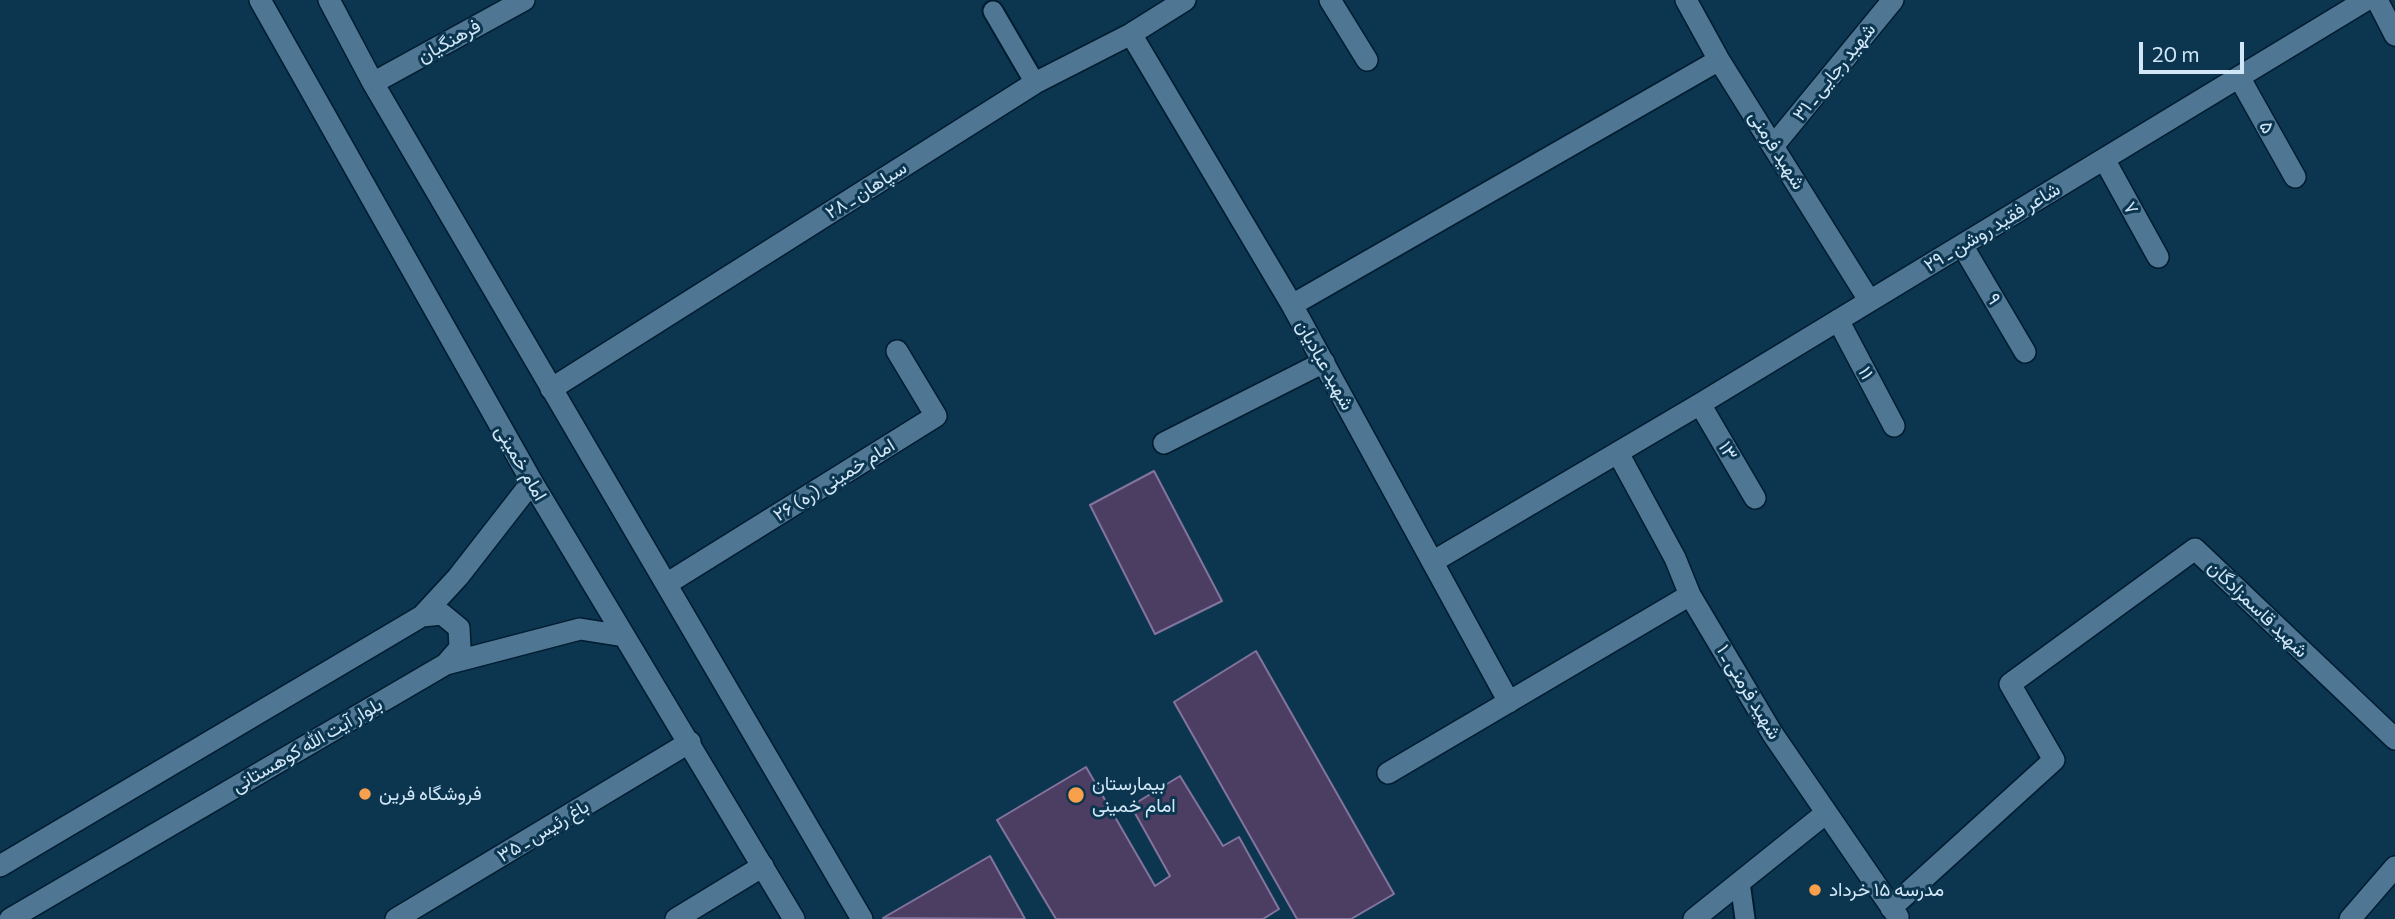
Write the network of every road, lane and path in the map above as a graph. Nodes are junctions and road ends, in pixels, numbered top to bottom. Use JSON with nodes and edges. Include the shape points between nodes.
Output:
{"nodes":[{"id":1,"x":260,"y":0,"type":"edge"},
{"id":2,"x":329,"y":0,"type":"edge"},
{"id":3,"x":524,"y":0,"type":"edge"},
{"id":4,"x":1185,"y":0,"type":"edge"},
{"id":5,"x":1330,"y":0,"type":"edge"},
{"id":6,"x":1686,"y":0,"type":"edge"},
{"id":7,"x":1894,"y":0,"type":"edge"},
{"id":8,"x":2366,"y":0,"type":"edge"},
{"id":9,"x":2377,"y":0,"type":"edge"},
{"id":10,"x":993,"y":11,"type":"dead end"},
{"id":11,"x":1131,"y":34,"type":"junction"},
{"id":12,"x":2395,"y":35,"type":"edge"},
{"id":13,"x":1367,"y":60,"type":"dead end"},
{"id":14,"x":1719,"y":60,"type":"junction"},
{"id":15,"x":2239,"y":77,"type":"junction"},
{"id":16,"x":373,"y":83,"type":"junction"},
{"id":17,"x":1035,"y":83,"type":"junction"},
{"id":18,"x":1774,"y":145,"type":"junction"},
{"id":19,"x":2104,"y":159,"type":"junction"},
{"id":20,"x":2295,"y":177,"type":"dead end"},
{"id":21,"x":1962,"y":245,"type":"junction"},
{"id":22,"x":2158,"y":257,"type":"dead end"},
{"id":23,"x":1869,"y":300,"type":"junction"},
{"id":24,"x":1292,"y":305,"type":"junction"},
{"id":25,"x":1838,"y":320,"type":"junction"},
{"id":26,"x":897,"y":351,"type":"dead end"},
{"id":27,"x":2025,"y":352,"type":"dead end"},
{"id":28,"x":1324,"y":362,"type":"junction"},
{"id":29,"x":551,"y":389,"type":"junction"},
{"id":30,"x":1700,"y":404,"type":"junction"},
{"id":31,"x":1894,"y":426,"type":"dead end"},
{"id":32,"x":1164,"y":443,"type":"dead end"},
{"id":33,"x":1618,"y":453,"type":"junction"},
{"id":34,"x":532,"y":482,"type":"junction"},
{"id":35,"x":1755,"y":498,"type":"dead end"},
{"id":36,"x":1434,"y":561,"type":"junction"},
{"id":37,"x":668,"y":583,"type":"junction"},
{"id":38,"x":1690,"y":595,"type":"junction"},
{"id":39,"x":422,"y":616,"type":"junction"},
{"id":40,"x":624,"y":636,"type":"junction"},
{"id":41,"x":446,"y":664,"type":"junction"},
{"id":42,"x":1510,"y":702,"type":"junction"},
{"id":43,"x":2395,"y":739,"type":"edge"},
{"id":44,"x":690,"y":742,"type":"junction"},
{"id":45,"x":1388,"y":773,"type":"dead end"},
{"id":46,"x":1826,"y":813,"type":"junction"},
{"id":47,"x":0,"y":866,"type":"edge"},
{"id":48,"x":763,"y":866,"type":"junction"},
{"id":49,"x":2395,"y":867,"type":"edge"},
{"id":50,"x":1740,"y":882,"type":"junction"},
{"id":51,"x":1895,"y":914,"type":"edge"},
{"id":52,"x":10,"y":919,"type":"edge"},
{"id":53,"x":396,"y":919,"type":"edge"},
{"id":54,"x":676,"y":919,"type":"edge"},
{"id":55,"x":794,"y":919,"type":"edge"},
{"id":56,"x":862,"y":919,"type":"edge"},
{"id":57,"x":1694,"y":919,"type":"edge"},
{"id":58,"x":1745,"y":919,"type":"edge"},
{"id":59,"x":2350,"y":919,"type":"edge"}],
"edges":[{"from":1,"to":34,"type":"street","name":"امام خمینی"},
{"from":2,"to":16,"type":"street"},
{"from":3,"to":16,"type":"street","name":"فرهنگیان"},
{"from":4,"to":11,"type":"street","name":"سپاهان ـ ۲۸"},
{"from":5,"to":13,"type":"street"},
{"from":6,"to":14,"type":"street","name":"شهید فرمنی"},
{"from":7,"to":18,"type":"street","name":"شهید رجایی ـ ۳۱"},
{"from":8,"to":15,"type":"street","name":"شاعر فقید روشن ـ ۲۹"},
{"from":9,"to":12,"type":"street"},
{"from":10,"to":17,"type":"lane"},
{"from":11,"to":17,"type":"street","name":"سپاهان ـ ۲۸"},
{"from":11,"to":24,"type":"street","name":"شهید عبادیان"},
{"from":14,"to":18,"type":"street","name":"شهید فرمنی"},
{"from":14,"to":24,"type":"street"},
{"from":15,"to":19,"type":"street","name":"شاعر فقید روشن ـ ۲۹"},
{"from":15,"to":20,"type":"street","name":"۵"},
{"from":16,"to":29,"type":"street"},
{"from":17,"to":29,"type":"street","name":"سپاهان ـ ۲۸"},
{"from":18,"to":23,"type":"street","name":"شهید فرمنی"},
{"from":19,"to":21,"type":"street","name":"شاعر فقید روشن ـ ۲۹"},
{"from":19,"to":22,"type":"street","name":"۷"},
{"from":21,"to":23,"type":"street","name":"شاعر فقید روشن ـ ۲۹"},
{"from":21,"to":27,"type":"street","name":"۹"},
{"from":23,"to":25,"type":"street","name":"شاعر فقید روشن ـ ۲۹"},
{"from":24,"to":28,"type":"street","name":"شهید عبادیان"},
{"from":25,"to":30,"type":"street","name":"شاعر فقید روشن ـ ۲۹"},
{"from":25,"to":31,"type":"street","name":"۱۱"},
{"from":26,"to":37,"type":"street","name":"امام خمینی (ره) ۲۶","via":[[936,416]]},
{"from":28,"to":32,"type":"street"},
{"from":28,"to":36,"type":"street","name":"شهید عبادیان"},
{"from":29,"to":37,"type":"street"},
{"from":30,"to":33,"type":"street","name":"شاعر فقید روشن ـ ۲۹"},
{"from":30,"to":35,"type":"street","name":"۱۳"},
{"from":33,"to":36,"type":"street","name":"شاعر فقید روشن ـ ۲۹"},
{"from":33,"to":38,"type":"street","name":"شهید فرمنی ـ ۱"},
{"from":34,"to":39,"type":"street"},
{"from":34,"to":40,"type":"street","name":"امام خمینی"},
{"from":36,"to":42,"type":"street","name":"شهید عبادیان"},
{"from":37,"to":56,"type":"street"},
{"from":38,"to":42,"type":"street"},
{"from":38,"to":46,"type":"street","name":"شهید فرمنی ـ ۱"},
{"from":39,"to":41,"type":"street","via":[[442,614],[458,628],[460,648]]},
{"from":39,"to":47,"type":"street"},
{"from":40,"to":41,"type":"street","name":"بلوار آیت الله کوهستانی","via":[[580,629]]},
{"from":40,"to":44,"type":"street","name":"امام خمینی"},
{"from":41,"to":52,"type":"street","name":"بلوار آیت الله کوهستانی"},
{"from":42,"to":45,"type":"street"},
{"from":43,"to":51,"type":"street","name":"شهید قاسمزادگان","via":[[2195,549],[2010,684],[2054,760]]},
{"from":44,"to":48,"type":"street","name":"امام خمینی"},
{"from":44,"to":53,"type":"street","name":"باغ رئیس ـ ۳۵"},
{"from":46,"to":50,"type":"street"},
{"from":46,"to":51,"type":"street","name":"شهید فرمنی ـ ۱"},
{"from":48,"to":54,"type":"street"},
{"from":48,"to":55,"type":"street","name":"امام خمینی"},
{"from":49,"to":59,"type":"street"},
{"from":50,"to":57,"type":"street"},
{"from":50,"to":58,"type":"lane"}]}
